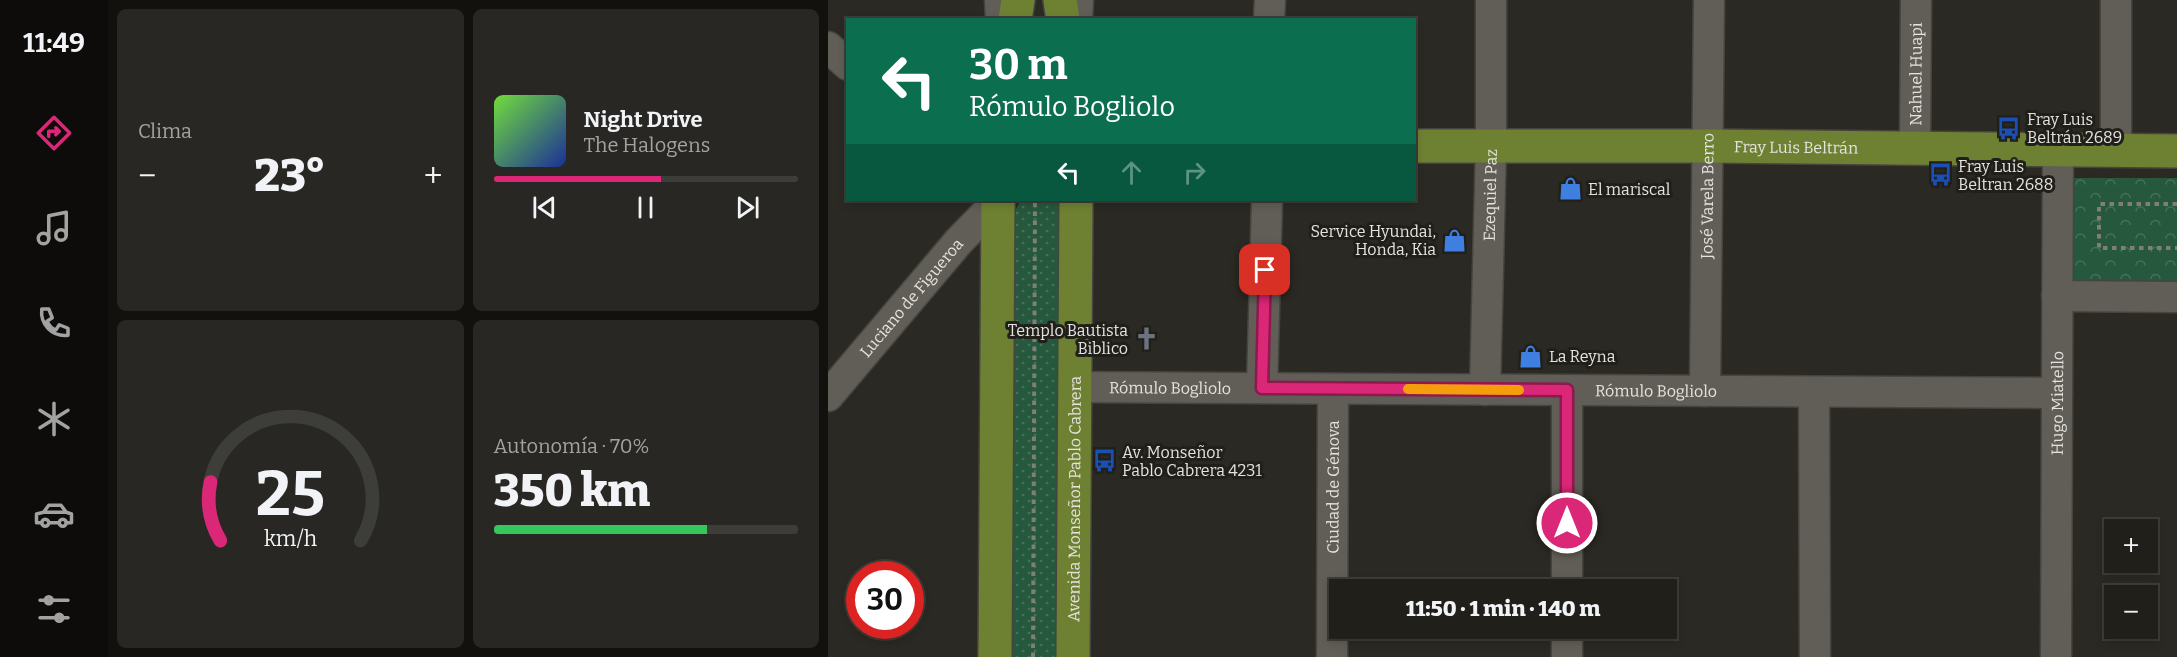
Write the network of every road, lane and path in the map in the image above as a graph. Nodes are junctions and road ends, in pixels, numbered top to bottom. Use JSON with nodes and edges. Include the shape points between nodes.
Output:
{"nodes":[{"id":1,"x":1000,"y":0,"type":"edge"},
{"id":2,"x":1018,"y":0,"type":"edge"},
{"id":3,"x":1060,"y":0,"type":"edge"},
{"id":4,"x":1078,"y":0,"type":"edge"},
{"id":5,"x":1270,"y":0,"type":"edge"},
{"id":6,"x":1491,"y":0,"type":"edge"},
{"id":7,"x":1709,"y":0,"type":"edge"},
{"id":8,"x":1916,"y":0,"type":"edge"},
{"id":9,"x":2116,"y":0,"type":"edge"},
{"id":10,"x":1000,"y":18,"type":"edge"},
{"id":11,"x":1015,"y":18,"type":"edge"},
{"id":12,"x":1063,"y":18,"type":"edge"},
{"id":13,"x":1077,"y":18,"type":"edge"},
{"id":14,"x":1269,"y":18,"type":"edge"},
{"id":15,"x":828,"y":47,"type":"edge"},
{"id":16,"x":846,"y":62,"type":"edge"},
{"id":17,"x":1491,"y":145,"type":"junction"},
{"id":18,"x":1416,"y":146,"type":"edge"},
{"id":19,"x":1708,"y":146,"type":"junction"},
{"id":20,"x":1915,"y":149,"type":"junction"},
{"id":21,"x":2058,"y":151,"type":"junction"},
{"id":22,"x":2116,"y":152,"type":"junction"},
{"id":23,"x":2177,"y":152,"type":"edge"},
{"id":24,"x":997,"y":201,"type":"edge"},
{"id":25,"x":998,"y":201,"type":"edge"},
{"id":26,"x":1035,"y":201,"type":"edge"},
{"id":27,"x":1076,"y":201,"type":"edge"},
{"id":28,"x":1267,"y":201,"type":"edge"},
{"id":29,"x":2177,"y":204,"type":"edge"},
{"id":30,"x":2177,"y":248,"type":"edge"},
{"id":31,"x":2057,"y":296,"type":"junction"},
{"id":32,"x":2177,"y":297,"type":"edge"},
{"id":33,"x":1074,"y":387,"type":"junction"},
{"id":34,"x":1262,"y":388,"type":"junction"},
{"id":35,"x":1333,"y":388,"type":"junction"},
{"id":36,"x":1485,"y":390,"type":"junction"},
{"id":37,"x":1567,"y":390,"type":"junction"},
{"id":38,"x":1705,"y":391,"type":"junction"},
{"id":39,"x":1814,"y":392,"type":"junction"},
{"id":40,"x":2057,"y":393,"type":"junction"},
{"id":41,"x":828,"y":396,"type":"edge"},
{"id":42,"x":1567,"y":579,"type":"edge"},
{"id":43,"x":1567,"y":639,"type":"edge"},
{"id":44,"x":995,"y":657,"type":"edge"},
{"id":45,"x":1033,"y":657,"type":"edge"},
{"id":46,"x":1073,"y":657,"type":"edge"},
{"id":47,"x":1332,"y":657,"type":"edge"},
{"id":48,"x":1567,"y":657,"type":"edge"},
{"id":49,"x":1815,"y":657,"type":"edge"},
{"id":50,"x":2056,"y":657,"type":"edge"}],
"edges":[{"from":1,"to":10,"type":"street"},
{"from":2,"to":11,"type":"main road"},
{"from":3,"to":12,"type":"main road"},
{"from":4,"to":13,"type":"street"},
{"from":5,"to":14,"type":"street"},
{"from":6,"to":17,"type":"street","name":"Ezequiel Paz"},
{"from":7,"to":19,"type":"street","name":"José Varela Berro"},
{"from":8,"to":20,"type":"street","name":"Nahuel Huapi"},
{"from":9,"to":22,"type":"street"},
{"from":15,"to":16,"type":"street"},
{"from":17,"to":18,"type":"main road","name":"Fray Luis Beltrán"},
{"from":17,"to":19,"type":"main road","name":"Fray Luis Beltrán"},
{"from":17,"to":36,"type":"street","name":"Ezequiel Paz"},
{"from":19,"to":20,"type":"main road","name":"Fray Luis Beltrán"},
{"from":19,"to":38,"type":"street","name":"José Varela Berro"},
{"from":20,"to":21,"type":"main road","name":"Fray Luis Beltrán"},
{"from":21,"to":22,"type":"main road","name":"Fray Luis Beltrán"},
{"from":21,"to":31,"type":"street","name":"Hugo Miatello"},
{"from":22,"to":23,"type":"main road","name":"Fray Luis Beltrán"},
{"from":24,"to":41,"type":"street","name":"Luciano de Figueroa"},
{"from":25,"to":44,"type":"main road"},
{"from":26,"to":45,"type":"path"},
{"from":27,"to":33,"type":"main road","name":"Avenida Monseñor Pablo Cabrera"},
{"from":28,"to":34,"type":"street"},
{"from":29,"to":30,"type":"path","via":[[2099,204],[2098,248]]},
{"from":31,"to":32,"type":"street"},
{"from":31,"to":40,"type":"street","name":"Hugo Miatello"},
{"from":33,"to":34,"type":"street","name":"Rómulo Bogliolo"},
{"from":33,"to":46,"type":"main road","name":"Avenida Monseñor Pablo Cabrera"},
{"from":34,"to":35,"type":"street","name":"Rómulo Bogliolo"},
{"from":35,"to":36,"type":"street","name":"Rómulo Bogliolo"},
{"from":35,"to":47,"type":"street","name":"Ciudad de Génova"},
{"from":36,"to":37,"type":"street","name":"Rómulo Bogliolo"},
{"from":37,"to":38,"type":"street","name":"Rómulo Bogliolo"},
{"from":37,"to":42,"type":"street"},
{"from":38,"to":39,"type":"street","name":"Rómulo Bogliolo"},
{"from":39,"to":40,"type":"street","name":"Rómulo Bogliolo"},
{"from":39,"to":49,"type":"street"},
{"from":40,"to":50,"type":"street","name":"Hugo Miatello"},
{"from":43,"to":48,"type":"street"}]}
